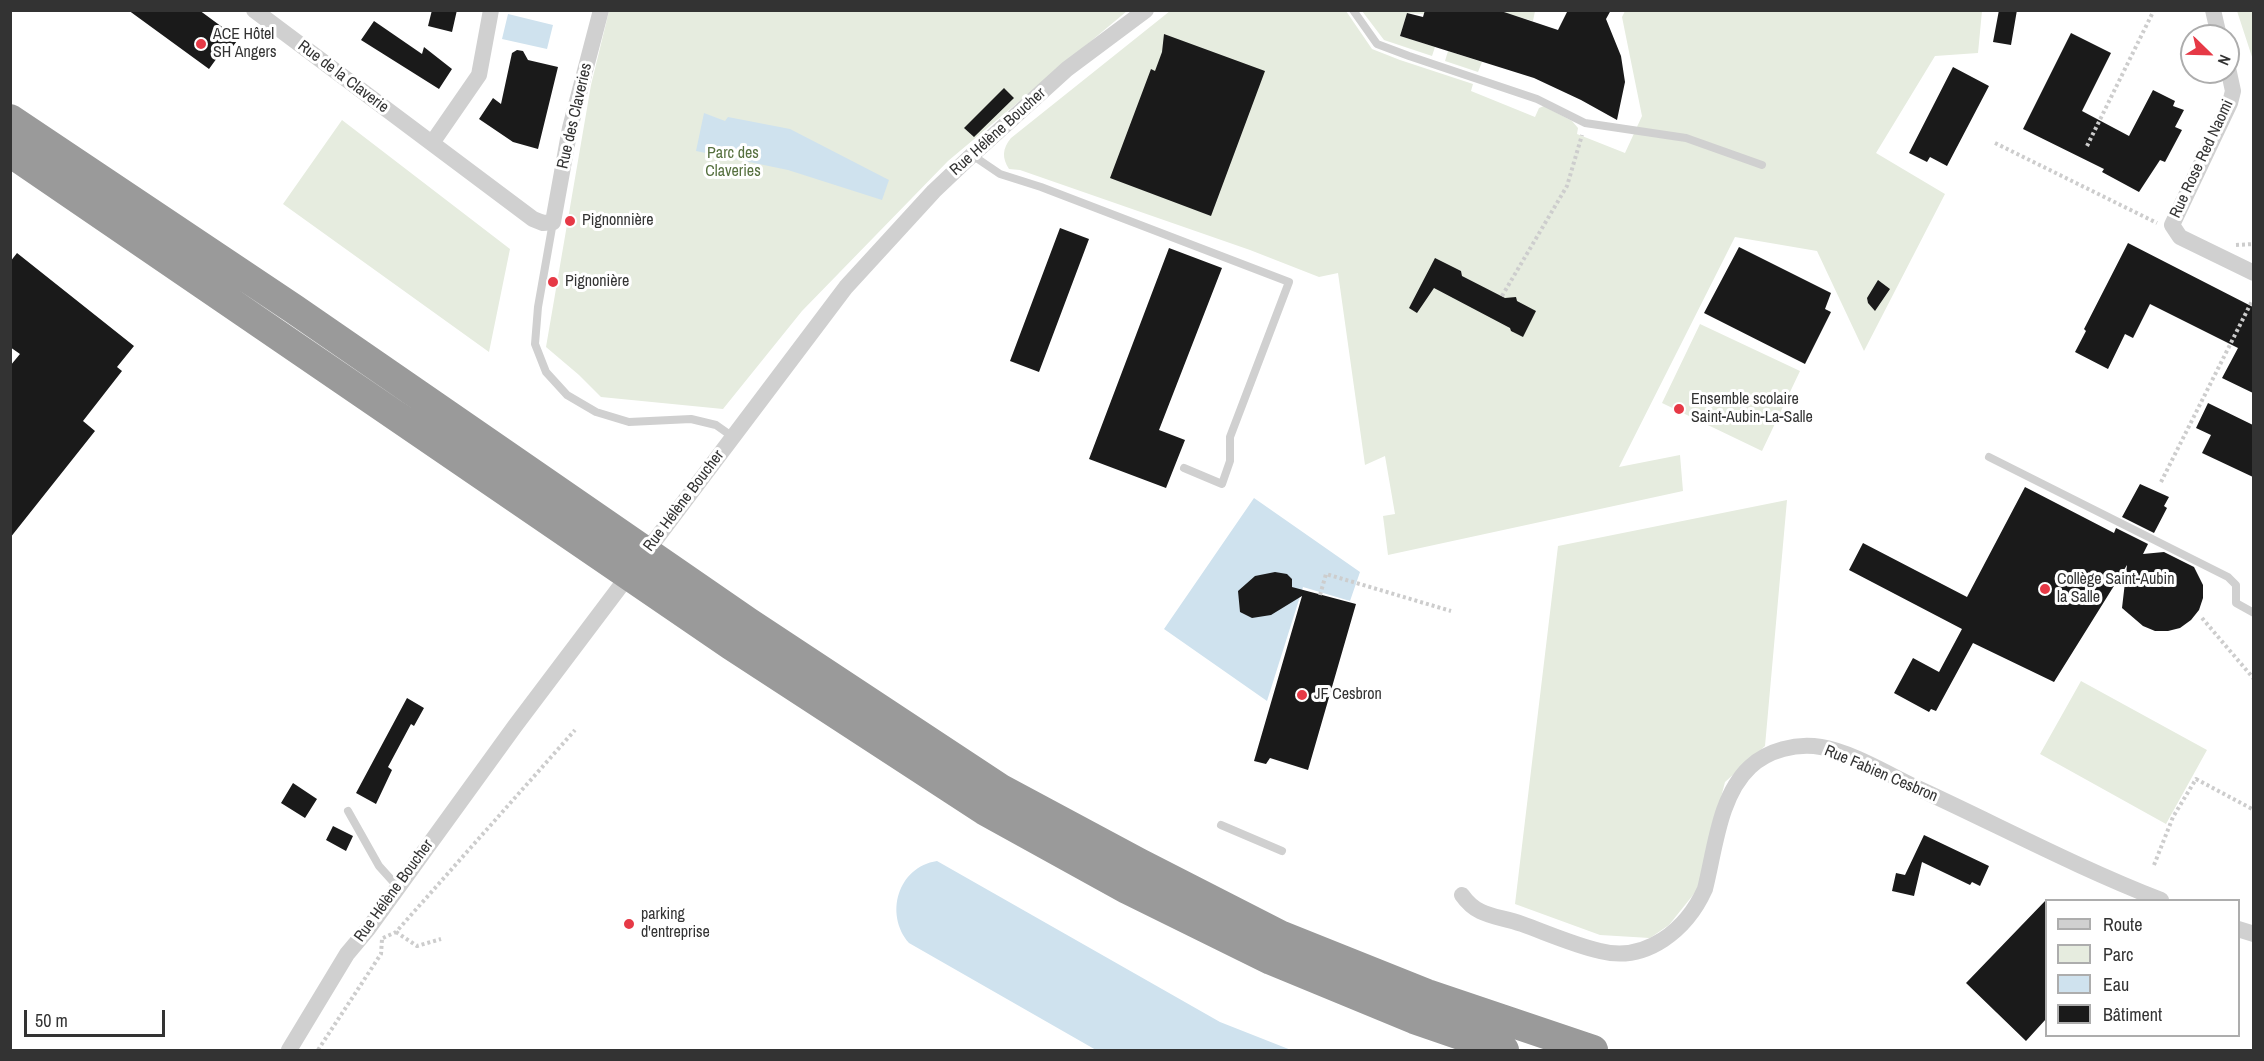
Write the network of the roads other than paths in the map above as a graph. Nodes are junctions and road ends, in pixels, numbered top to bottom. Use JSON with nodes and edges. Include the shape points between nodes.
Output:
{"nodes":[{"id":1,"x":254,"y":10,"type":"edge"},
{"id":2,"x":491,"y":10,"type":"edge"},
{"id":3,"x":601,"y":10,"type":"edge"},
{"id":4,"x":1146,"y":10,"type":"edge"},
{"id":5,"x":1353,"y":10,"type":"edge"},
{"id":6,"x":2231,"y":84,"type":"edge"},
{"id":7,"x":10,"y":110,"type":"edge"},
{"id":8,"x":10,"y":119,"type":"edge"},
{"id":9,"x":41,"y":140,"type":"junction"},
{"id":10,"x":432,"y":143,"type":"junction"},
{"id":11,"x":10,"y":152,"type":"edge"},
{"id":12,"x":972,"y":155,"type":"junction"},
{"id":13,"x":1762,"y":165,"type":"dead end"},
{"id":14,"x":553,"y":222,"type":"junction"},
{"id":15,"x":2253,"y":273,"type":"edge"},
{"id":16,"x":733,"y":437,"type":"junction"},
{"id":17,"x":1989,"y":457,"type":"dead end"},
{"id":18,"x":1184,"y":468,"type":"dead end"},
{"id":19,"x":2253,"y":613,"type":"edge"},
{"id":20,"x":348,"y":811,"type":"dead end"},
{"id":21,"x":1221,"y":825,"type":"dead end"},
{"id":22,"x":1282,"y":851,"type":"dead end"},
{"id":23,"x":397,"y":886,"type":"junction"},
{"id":24,"x":1462,"y":895,"type":"dead end"},
{"id":25,"x":2158,"y":899,"type":"edge"},
{"id":26,"x":289,"y":1050,"type":"edge"},
{"id":27,"x":1504,"y":1050,"type":"edge"},
{"id":28,"x":1593,"y":1050,"type":"edge"}],
"edges":[{"from":1,"to":10,"type":"street","name":"Rue de la Claverie"},
{"from":2,"to":10,"type":"street","via":[[479,75]]},
{"from":3,"to":14,"type":"street","name":"Rue des Claveries","via":[[570,128]]},
{"from":4,"to":12,"type":"street","name":"Rue Hélène Boucher","via":[[1067,69]]},
{"from":5,"to":13,"type":"lane","via":[[1377,44],[1537,99],[1585,123],[1686,138]]},
{"from":6,"to":15,"type":"street","name":"Rue Rose Red Naomi","via":[[2230,104],[2172,225],[2180,237]]},
{"from":7,"to":9,"type":"highway"},
{"from":8,"to":9,"type":"highway"},
{"from":9,"to":28,"type":"highway","via":[[748,622],[1001,789],[1282,936],[1427,994]]},
{"from":10,"to":14,"type":"street","name":"Rue de la Claverie","via":[[533,219]]},
{"from":11,"to":27,"type":"highway","via":[[722,639],[984,810],[1127,889],[1271,960],[1414,1019]]},
{"from":12,"to":16,"type":"street","name":"Rue Hélène Boucher","via":[[934,190],[846,288]]},
{"from":12,"to":18,"type":"lane","via":[[1000,174],[1289,282],[1230,437],[1230,461],[1222,484]]},
{"from":14,"to":16,"type":"lane","via":[[535,344],[546,372],[567,395],[596,412],[629,422],[691,420],[716,425]]},
{"from":16,"to":23,"type":"street","name":"Rue Hélène Boucher"},
{"from":17,"to":19,"type":"lane","via":[[2228,577],[2236,585],[2236,603]]},
{"from":20,"to":23,"type":"lane","via":[[379,866]]},
{"from":21,"to":22,"type":"lane"},
{"from":23,"to":26,"type":"street","name":"Rue Hélène Boucher","via":[[347,954]]},
{"from":24,"to":25,"type":"street","name":"Rue Fabien Cesbron","via":[[1479,912],[1508,918],[1601,952],[1632,952],[1654,945],[1684,924],[1700,902],[1725,804],[1740,777],[1763,757],[1808,746],[1857,760],[2089,871]]}]}
